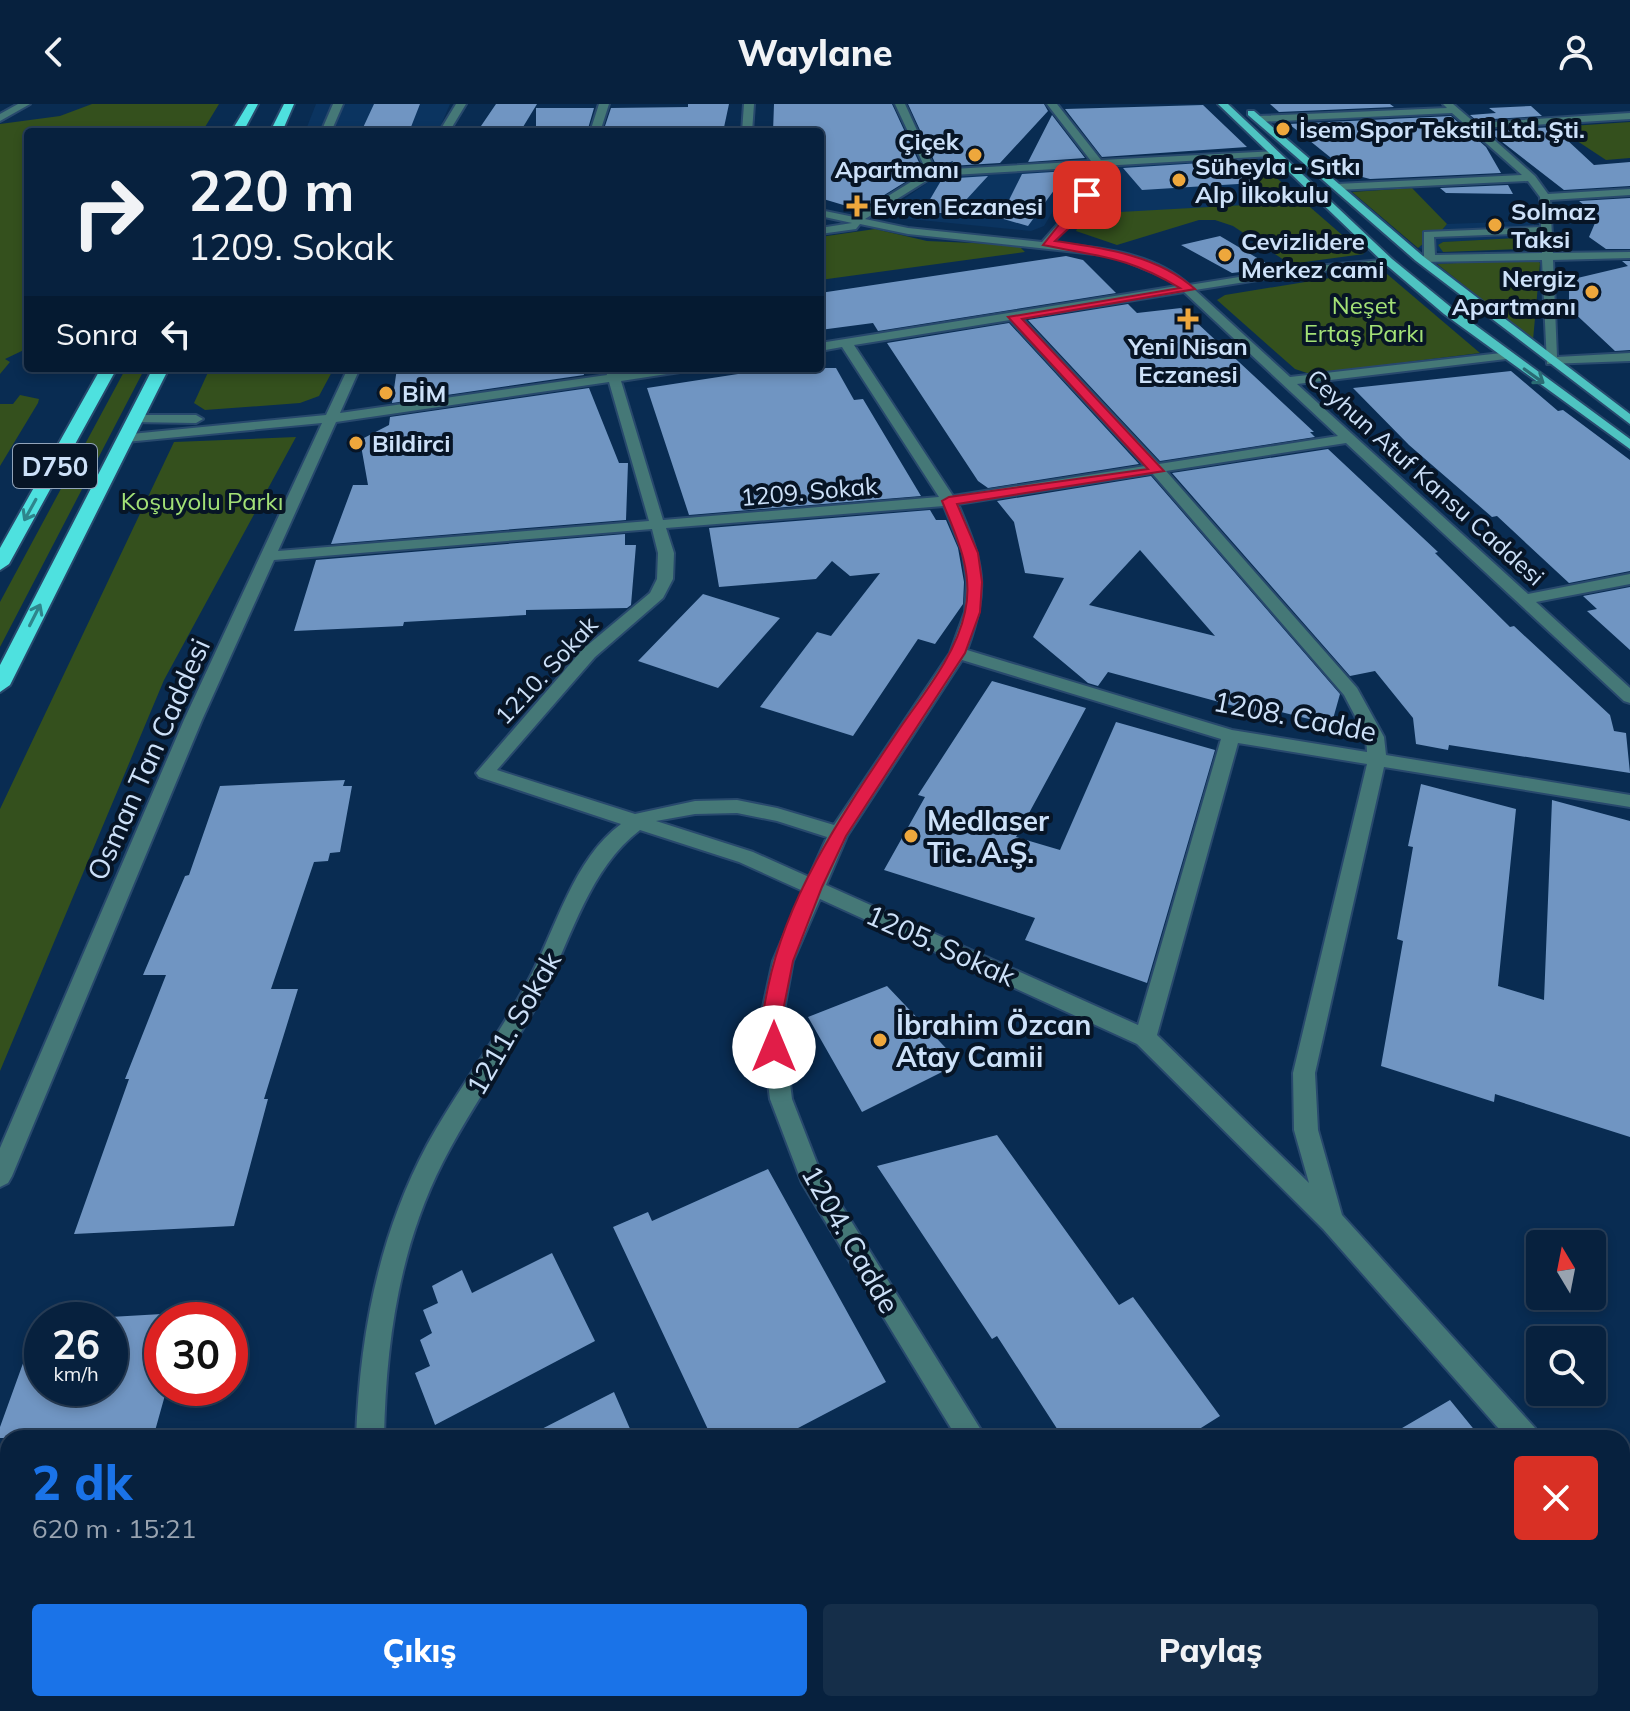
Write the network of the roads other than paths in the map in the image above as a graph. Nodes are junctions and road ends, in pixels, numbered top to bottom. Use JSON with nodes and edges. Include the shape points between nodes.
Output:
{"nodes":[{"id":1,"x":25,"y":104,"type":"edge"},
{"id":2,"x":253,"y":104,"type":"edge"},
{"id":3,"x":289,"y":104,"type":"edge"},
{"id":4,"x":338,"y":104,"type":"edge"},
{"id":5,"x":461,"y":104,"type":"edge"},
{"id":6,"x":604,"y":104,"type":"edge"},
{"id":7,"x":749,"y":104,"type":"edge"},
{"id":8,"x":900,"y":104,"type":"edge"},
{"id":9,"x":1052,"y":104,"type":"edge"},
{"id":10,"x":1223,"y":104,"type":"edge"},
{"id":11,"x":1241,"y":104,"type":"edge"},
{"id":12,"x":1451,"y":107,"type":"edge"},
{"id":13,"x":1630,"y":116,"type":"edge"},
{"id":14,"x":0,"y":118,"type":"edge"},
{"id":15,"x":1258,"y":119,"type":"junction"},
{"id":16,"x":1474,"y":126,"type":"junction"},
{"id":17,"x":239,"y":128,"type":"edge"},
{"id":18,"x":278,"y":128,"type":"edge"},
{"id":19,"x":328,"y":128,"type":"edge"},
{"id":20,"x":446,"y":128,"type":"edge"},
{"id":21,"x":596,"y":128,"type":"edge"},
{"id":22,"x":747,"y":128,"type":"edge"},
{"id":23,"x":1274,"y":153,"type":"junction"},
{"id":24,"x":1098,"y":163,"type":"junction"},
{"id":25,"x":932,"y":173,"type":"junction"},
{"id":26,"x":1531,"y":178,"type":"junction"},
{"id":27,"x":1337,"y":187,"type":"junction"},
{"id":28,"x":1630,"y":192,"type":"edge"},
{"id":29,"x":1545,"y":197,"type":"junction"},
{"id":30,"x":824,"y":214,"type":"edge"},
{"id":31,"x":855,"y":221,"type":"junction"},
{"id":32,"x":873,"y":223,"type":"junction"},
{"id":33,"x":824,"y":230,"type":"edge"},
{"id":34,"x":1546,"y":230,"type":"junction"},
{"id":35,"x":1047,"y":243,"type":"junction"},
{"id":36,"x":1547,"y":254,"type":"junction"},
{"id":37,"x":1630,"y":255,"type":"edge"},
{"id":38,"x":1425,"y":259,"type":"junction"},
{"id":39,"x":1388,"y":261,"type":"junction"},
{"id":40,"x":1190,"y":289,"type":"junction"},
{"id":41,"x":1014,"y":317,"type":"junction"},
{"id":42,"x":846,"y":343,"type":"junction"},
{"id":43,"x":824,"y":346,"type":"edge"},
{"id":44,"x":1506,"y":355,"type":"junction"},
{"id":45,"x":1630,"y":357,"type":"edge"},
{"id":46,"x":1551,"y":361,"type":"junction"},
{"id":47,"x":107,"y":372,"type":"edge"},
{"id":48,"x":159,"y":372,"type":"edge"},
{"id":49,"x":352,"y":372,"type":"edge"},
{"id":50,"x":612,"y":373,"type":"edge"},
{"id":51,"x":1288,"y":381,"type":"junction"},
{"id":52,"x":332,"y":418,"type":"junction"},
{"id":53,"x":135,"y":419,"type":"junction"},
{"id":54,"x":186,"y":419,"type":"junction"},
{"id":55,"x":1630,"y":420,"type":"edge"},
{"id":56,"x":179,"y":433,"type":"junction"},
{"id":57,"x":126,"y":438,"type":"junction"},
{"id":58,"x":1349,"y":438,"type":"junction"},
{"id":59,"x":1630,"y":445,"type":"edge"},
{"id":60,"x":1158,"y":471,"type":"junction"},
{"id":61,"x":949,"y":501,"type":"junction"},
{"id":62,"x":658,"y":526,"type":"junction"},
{"id":63,"x":269,"y":556,"type":"junction"},
{"id":64,"x":0,"y":564,"type":"edge"},
{"id":65,"x":1630,"y":579,"type":"edge"},
{"id":66,"x":1527,"y":599,"type":"junction"},
{"id":67,"x":958,"y":653,"type":"junction"},
{"id":68,"x":0,"y":685,"type":"edge"},
{"id":69,"x":1630,"y":697,"type":"edge"},
{"id":70,"x":1231,"y":736,"type":"junction"},
{"id":71,"x":1377,"y":760,"type":"junction"},
{"id":72,"x":485,"y":773,"type":"joint"},
{"id":73,"x":1630,"y":801,"type":"edge"},
{"id":74,"x":638,"y":821,"type":"junction"},
{"id":75,"x":838,"y":834,"type":"junction"},
{"id":76,"x":813,"y":887,"type":"junction"},
{"id":77,"x":1145,"y":1038,"type":"junction"},
{"id":78,"x":0,"y":1176,"type":"edge"},
{"id":79,"x":1332,"y":1221,"type":"junction"},
{"id":80,"x":370,"y":1430,"type":"edge"},
{"id":81,"x":967,"y":1430,"type":"edge"},
{"id":82,"x":1518,"y":1430,"type":"edge"}],
"edges":[{"from":1,"to":14,"type":"street"},
{"from":2,"to":17,"type":"highway"},
{"from":3,"to":18,"type":"highway"},
{"from":4,"to":19,"type":"street"},
{"from":5,"to":20,"type":"street"},
{"from":6,"to":21,"type":"street"},
{"from":7,"to":22,"type":"street"},
{"from":8,"to":25,"type":"street"},
{"from":9,"to":24,"type":"street"},
{"from":10,"to":23,"type":"main road"},
{"from":11,"to":15,"type":"main road"},
{"from":12,"to":15,"type":"street"},
{"from":12,"to":16,"type":"street"},
{"from":13,"to":16,"type":"street"},
{"from":15,"to":27,"type":"main road"},
{"from":16,"to":26,"type":"street"},
{"from":23,"to":24,"type":"street"},
{"from":23,"to":39,"type":"main road"},
{"from":24,"to":25,"type":"street"},
{"from":24,"to":35,"type":"street","via":[[1087,195],[1069,223]]},
{"from":25,"to":31,"type":"street"},
{"from":26,"to":27,"type":"street"},
{"from":26,"to":29,"type":"street"},
{"from":27,"to":38,"type":"main road"},
{"from":28,"to":29,"type":"street"},
{"from":29,"to":34,"type":"street"},
{"from":30,"to":31,"type":"street","name":"Ceyhun Atuf Kansu Caddesi"},
{"from":31,"to":32,"type":"street","name":"Ceyhun Atuf Kansu Caddesi"},
{"from":32,"to":33,"type":"street"},
{"from":32,"to":35,"type":"street","name":"Ceyhun Atuf Kansu Caddesi"},
{"from":34,"to":36,"type":"street"},
{"from":34,"to":38,"type":"street","via":[[1428,234]]},
{"from":35,"to":40,"type":"street","name":"Ceyhun Atuf Kansu Caddesi","via":[[1115,253]]},
{"from":36,"to":37,"type":"street"},
{"from":36,"to":38,"type":"street"},
{"from":36,"to":46,"type":"street"},
{"from":38,"to":46,"type":"main road"},
{"from":39,"to":40,"type":"street"},
{"from":39,"to":44,"type":"main road"},
{"from":40,"to":41,"type":"street"},
{"from":40,"to":51,"type":"street","name":"Ceyhun Atuf Kansu Caddesi"},
{"from":41,"to":42,"type":"street"},
{"from":41,"to":60,"type":"street"},
{"from":42,"to":43,"type":"street"},
{"from":42,"to":61,"type":"street","name":"1204. Cadde"},
{"from":44,"to":51,"type":"street"},
{"from":44,"to":59,"type":"main road","one_way":true},
{"from":45,"to":46,"type":"street"},
{"from":46,"to":55,"type":"main road"},
{"from":47,"to":64,"type":"highway","number":"D750","one_way":true},
{"from":48,"to":53,"type":"highway","number":"D750"},
{"from":49,"to":52,"type":"street","name":"Osman Tan Caddesi"},
{"from":50,"to":52,"type":"street"},
{"from":50,"to":62,"type":"street","name":"1210. Sokak"},
{"from":51,"to":58,"type":"street","name":"Ceyhun Atuf Kansu Caddesi"},
{"from":52,"to":54,"type":"street"},
{"from":52,"to":56,"type":"street"},
{"from":52,"to":63,"type":"street","name":"Osman Tan Caddesi"},
{"from":53,"to":54,"type":"street"},
{"from":53,"to":57,"type":"highway","number":"D750"},
{"from":54,"to":56,"type":"street","via":[[174,426]]},
{"from":56,"to":57,"type":"street"},
{"from":68,"to":57,"type":"highway","number":"D750","one_way":true},
{"from":58,"to":60,"type":"street","name":"1209. Sokak"},
{"from":58,"to":66,"type":"street","name":"Ceyhun Atuf Kansu Caddesi"},
{"from":60,"to":61,"type":"street","name":"1209. Sokak"},
{"from":60,"to":71,"type":"street","via":[[1351,692],[1375,737]]},
{"from":61,"to":62,"type":"street","name":"1209. Sokak"},
{"from":61,"to":67,"type":"street","name":"1204. Cadde","via":[[971,553],[975,582],[973,612]]},
{"from":62,"to":63,"type":"street","name":"1209. Sokak"},
{"from":62,"to":72,"type":"street","name":"1210. Sokak","via":[[666,568],[657,595],[589,653]]},
{"from":63,"to":78,"type":"street","name":"Osman Tan Caddesi","via":[[193,720]]},
{"from":65,"to":66,"type":"street"},
{"from":66,"to":69,"type":"street","name":"Ceyhun Atuf Kansu Caddesi"},
{"from":67,"to":70,"type":"street","name":"1208. Cadde"},
{"from":67,"to":75,"type":"street","name":"1204. Cadde"},
{"from":70,"to":71,"type":"street","name":"1208. Cadde"},
{"from":70,"to":77,"type":"street"},
{"from":71,"to":73,"type":"street","name":"1208. Cadde"},
{"from":71,"to":79,"type":"street","via":[[1304,1073],[1306,1130]]},
{"from":72,"to":74,"type":"street","name":"1205. Sokak"},
{"from":74,"to":75,"type":"street","name":"1211. Sokak","via":[[701,804],[742,805]]},
{"from":74,"to":76,"type":"street","name":"1205. Sokak","via":[[746,857]]},
{"from":74,"to":80,"type":"street","name":"1211. Sokak","via":[[613,842],[599,863],[541,978],[424,1174],[393,1257],[371,1380]]},
{"from":75,"to":76,"type":"street","name":"1204. Cadde"},
{"from":76,"to":77,"type":"street","name":"1205. Sokak"},
{"from":76,"to":81,"type":"street","name":"1204. Cadde","via":[[783,961],[771,1021],[781,1099],[810,1176]]},
{"from":77,"to":79,"type":"street","name":"1205. Sokak"},
{"from":79,"to":82,"type":"street","name":"1205. Sokak"}]}
